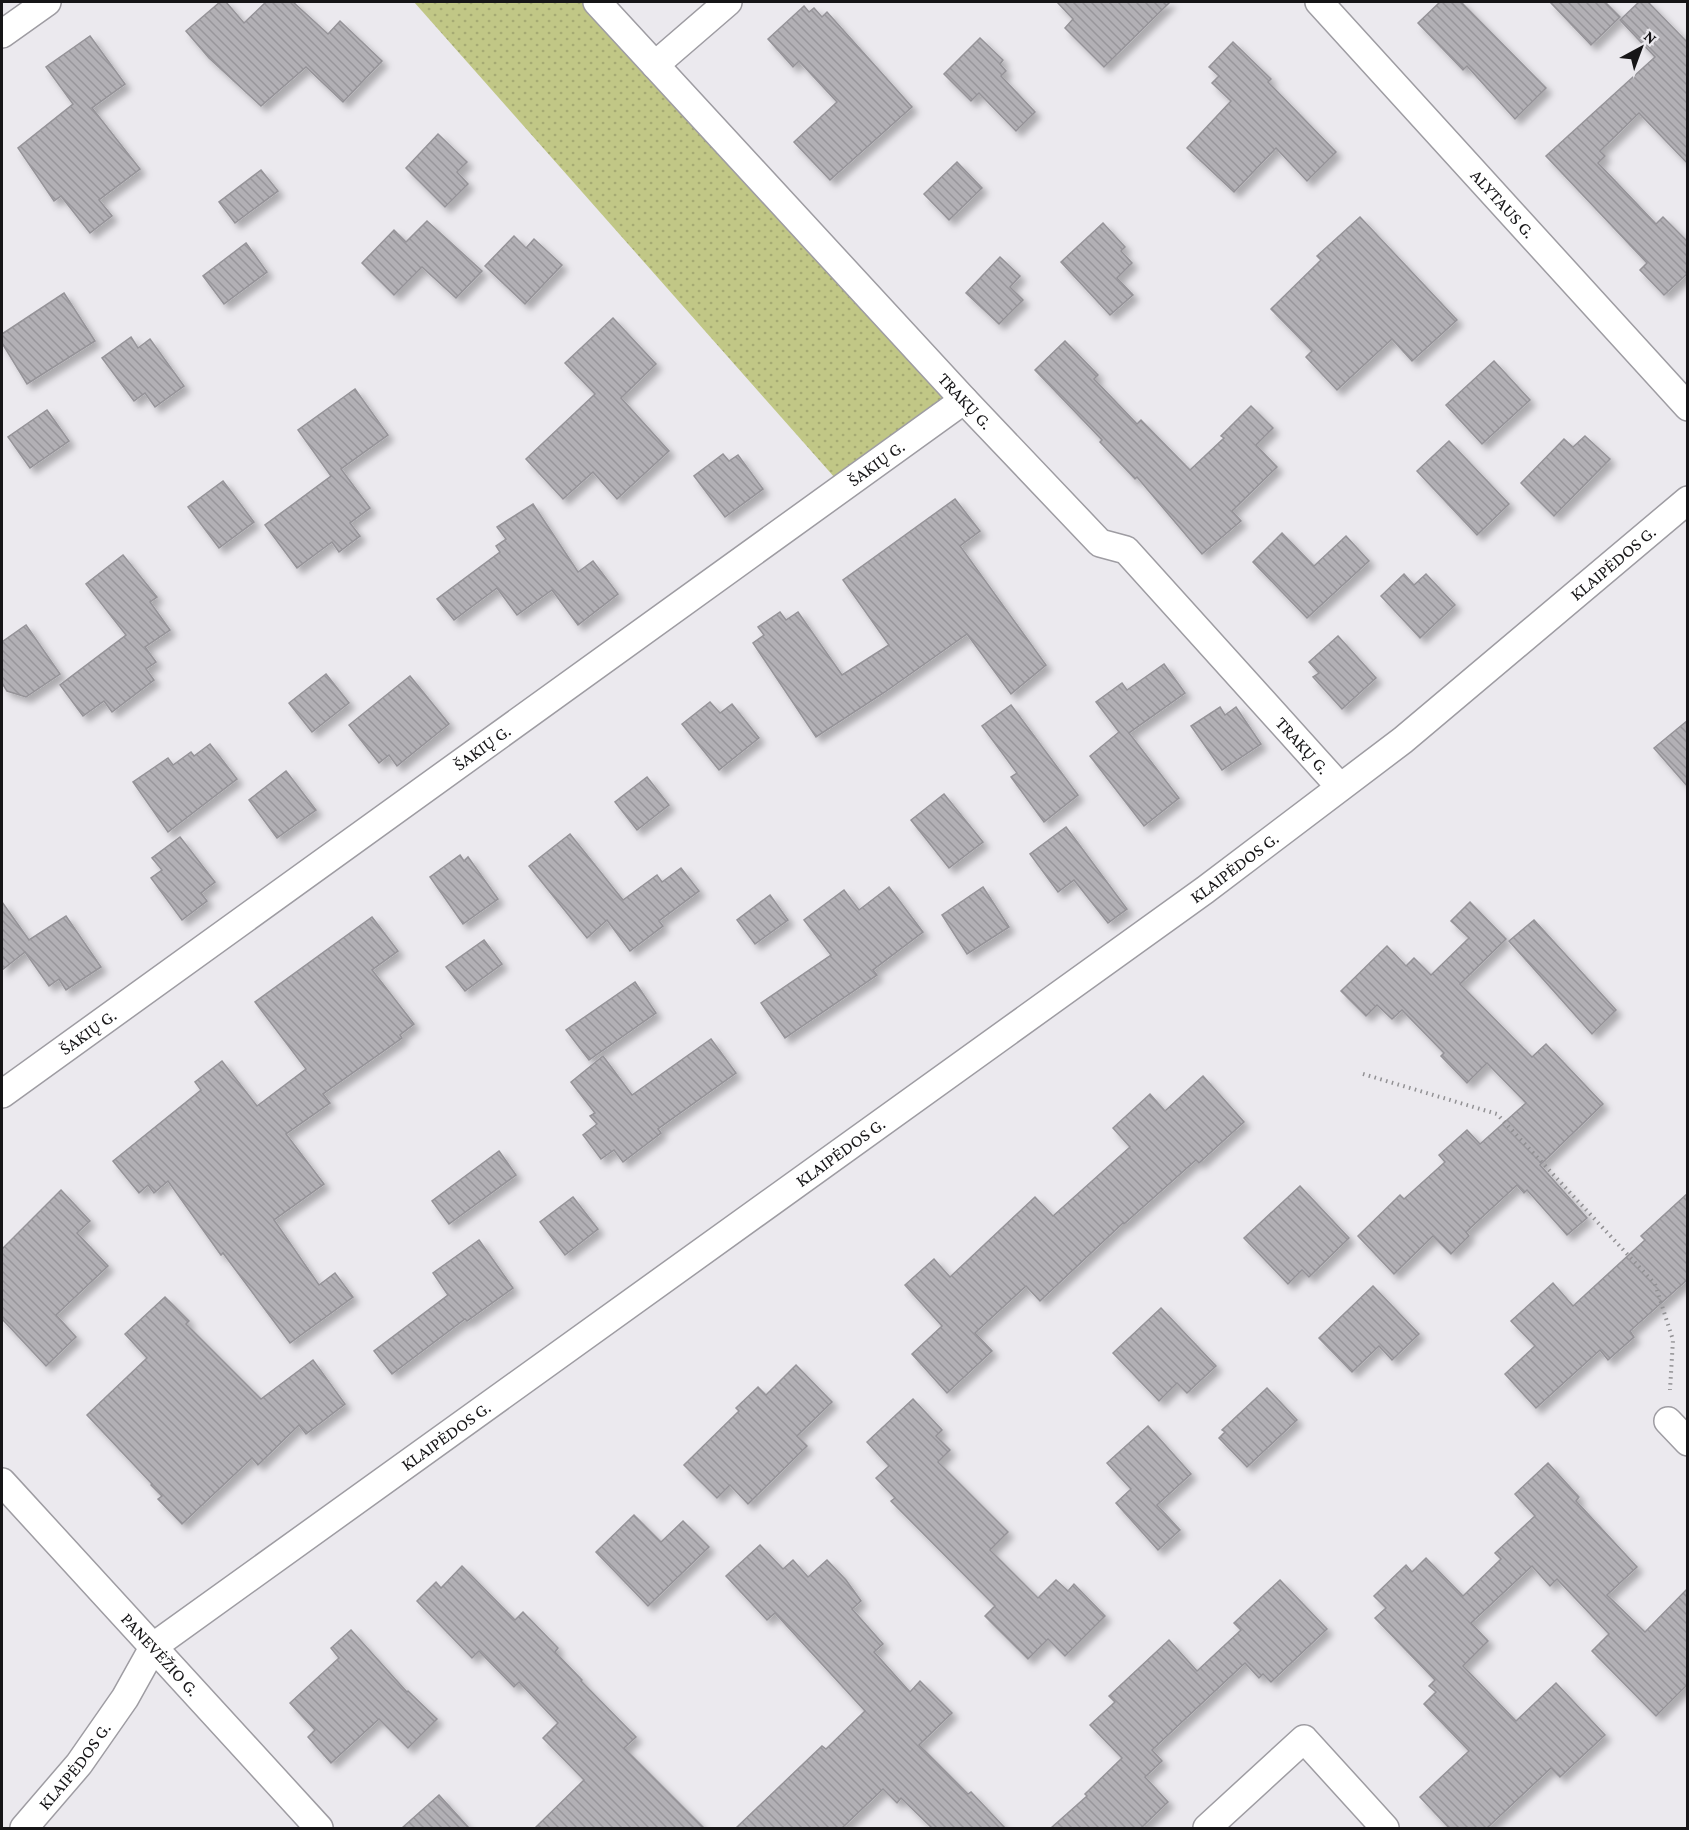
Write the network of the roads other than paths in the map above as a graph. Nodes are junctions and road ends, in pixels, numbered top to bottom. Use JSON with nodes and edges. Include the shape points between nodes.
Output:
{"nodes":[{"id":1,"x":47,"y":2,"type":"edge"},
{"id":2,"x":597,"y":2,"type":"edge"},
{"id":3,"x":728,"y":2,"type":"edge"},
{"id":4,"x":1319,"y":2,"type":"edge"},
{"id":5,"x":2,"y":34,"type":"edge"},
{"id":6,"x":655,"y":65,"type":"junction"},
{"id":7,"x":964,"y":400,"type":"junction"},
{"id":8,"x":1688,"y":407,"type":"edge"},
{"id":9,"x":1688,"y":500,"type":"edge"},
{"id":10,"x":1340,"y":787,"type":"junction"},
{"id":11,"x":2,"y":1094,"type":"edge"},
{"id":12,"x":1668,"y":1421,"type":"road end"},
{"id":13,"x":1688,"y":1442,"type":"edge"},
{"id":14,"x":2,"y":1482,"type":"edge"},
{"id":15,"x":154,"y":1646,"type":"junction"},
{"id":16,"x":24,"y":1828,"type":"edge"},
{"id":17,"x":319,"y":1828,"type":"edge"},
{"id":18,"x":1207,"y":1828,"type":"edge"},
{"id":19,"x":1385,"y":1828,"type":"edge"}],
"edges":[{"from":1,"to":5,"type":"street"},
{"from":2,"to":6,"type":"street","name":"TRAKŲ G."},
{"from":3,"to":6,"type":"street"},
{"from":4,"to":8,"type":"street","name":"ALYTAUS G."},
{"from":6,"to":7,"type":"street","name":"TRAKŲ G."},
{"from":7,"to":10,"type":"street","name":"TRAKŲ G.","via":[[1100,543],[1126,550]]},
{"from":7,"to":11,"type":"street","name":"ŠAKIŲ G."},
{"from":9,"to":10,"type":"street","name":"KLAIPĖDOS G.","via":[[1402,740]]},
{"from":10,"to":15,"type":"street","name":"KLAIPĖDOS G.","via":[[1185,904]]},
{"from":12,"to":13,"type":"street"},
{"from":14,"to":15,"type":"street","name":"PANEVĖŽIO G."},
{"from":15,"to":16,"type":"street","name":"KLAIPĖDOS G.","via":[[125,1698],[79,1764]]},
{"from":15,"to":17,"type":"street","name":"PANEVĖŽIO G."},
{"from":18,"to":19,"type":"street","via":[[1304,1739]]}]}
